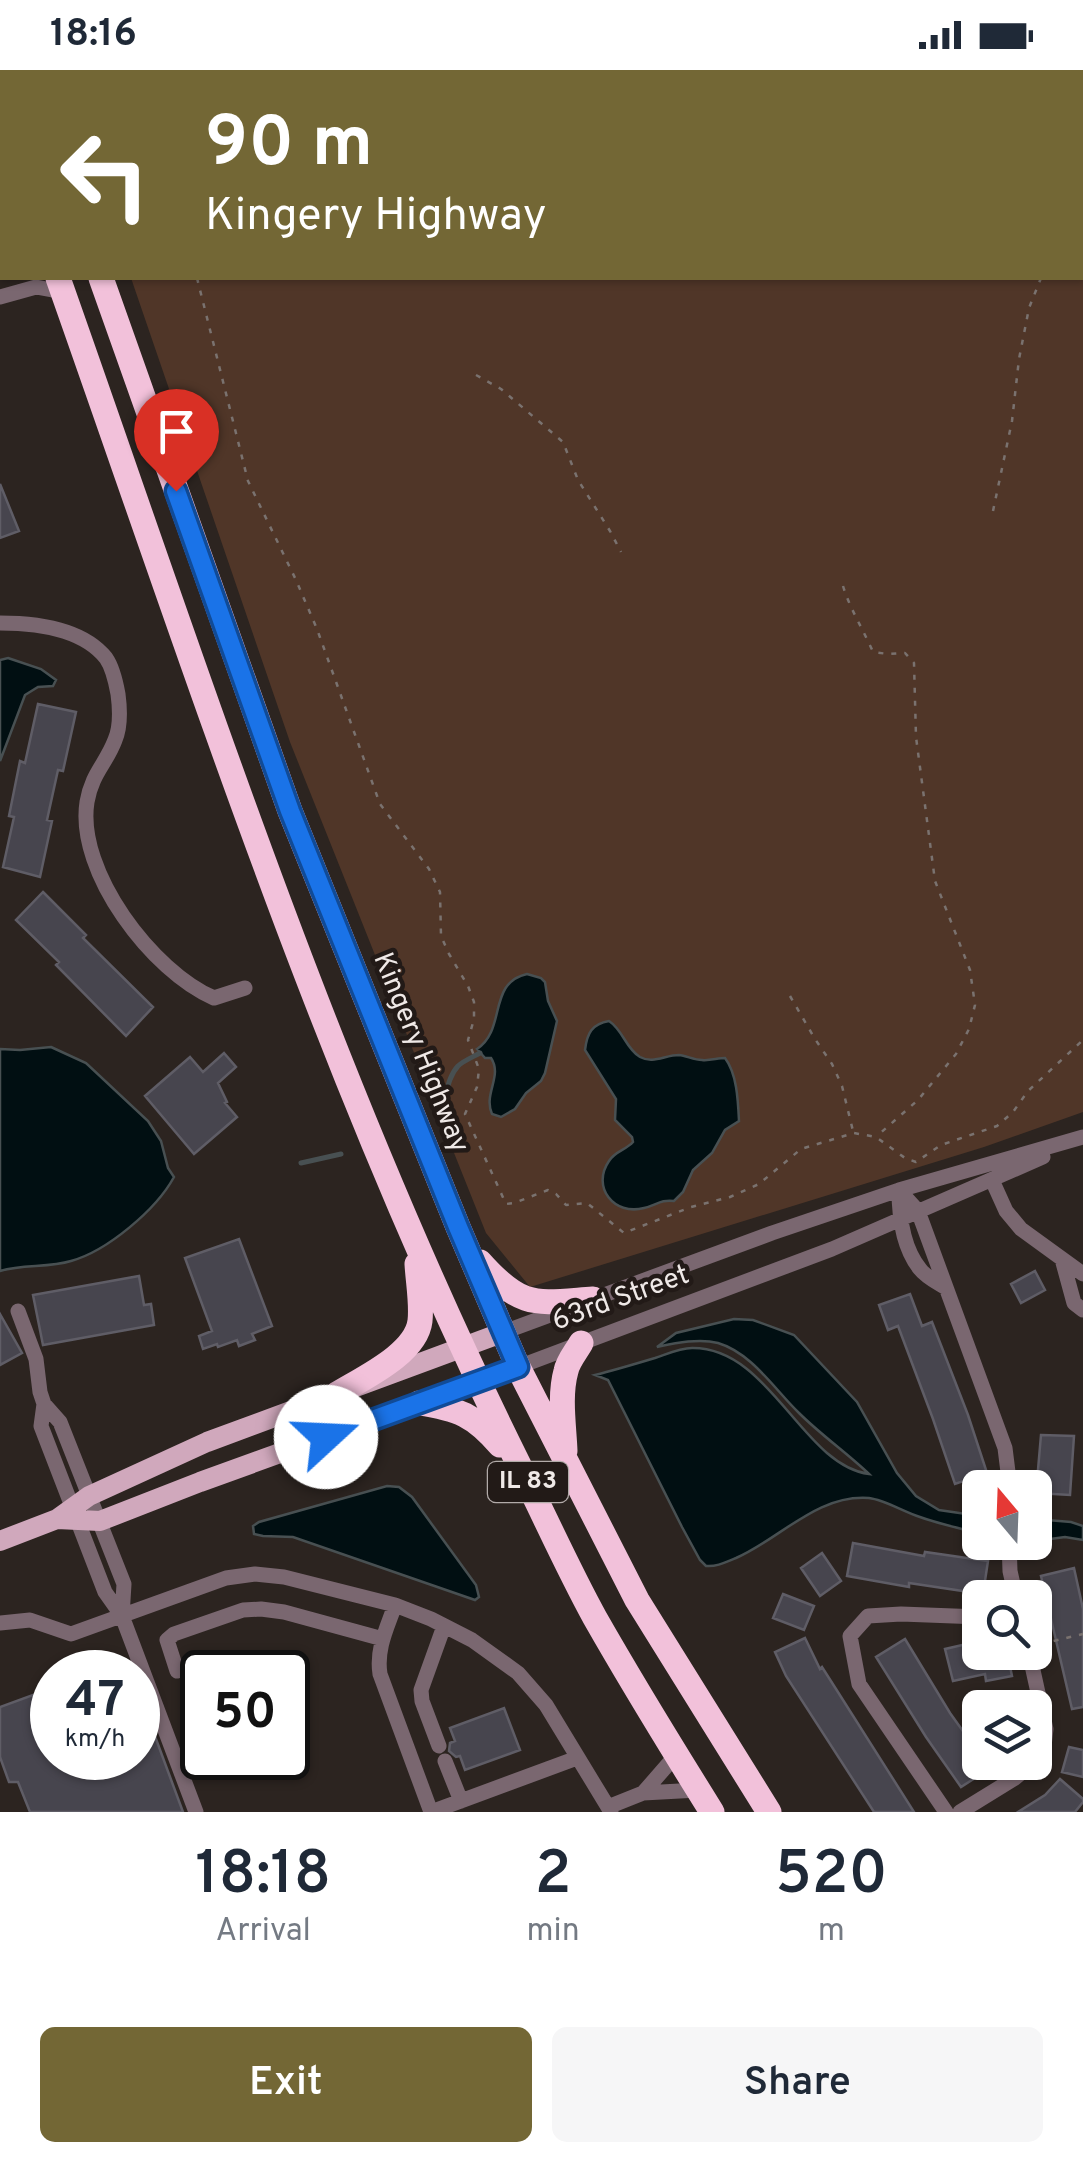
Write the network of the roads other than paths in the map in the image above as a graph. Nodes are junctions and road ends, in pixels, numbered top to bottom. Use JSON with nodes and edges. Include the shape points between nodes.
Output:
{"nodes":[{"id":1,"x":102,"y":280,"type":"edge"},
{"id":2,"x":60,"y":285,"type":"edge"},
{"id":3,"x":0,"y":297,"type":"edge"},
{"id":4,"x":0,"y":623,"type":"edge"},
{"id":5,"x":245,"y":988,"type":"dead end"},
{"id":6,"x":1083,"y":1139,"type":"edge"},
{"id":7,"x":992,"y":1180,"type":"junction"},
{"id":8,"x":900,"y":1190,"type":"junction"},
{"id":9,"x":918,"y":1212,"type":"junction"},
{"id":10,"x":899,"y":1220,"type":"junction"},
{"id":11,"x":415,"y":1244,"type":"junction"},
{"id":12,"x":467,"y":1247,"type":"junction"},
{"id":13,"x":1062,"y":1259,"type":"junction"},
{"id":14,"x":1083,"y":1274,"type":"edge"},
{"id":15,"x":946,"y":1288,"type":"junction"},
{"id":16,"x":593,"y":1299,"type":"junction"},
{"id":17,"x":1083,"y":1310,"type":"edge"},
{"id":18,"x":18,"y":1312,"type":"dead end"},
{"id":19,"x":504,"y":1332,"type":"junction"},
{"id":20,"x":581,"y":1343,"type":"junction"},
{"id":21,"x":462,"y":1348,"type":"junction"},
{"id":22,"x":518,"y":1367,"type":"junction"},
{"id":23,"x":477,"y":1382,"type":"junction"},
{"id":24,"x":337,"y":1394,"type":"junction"},
{"id":25,"x":419,"y":1403,"type":"junction"},
{"id":26,"x":566,"y":1461,"type":"junction"},
{"id":27,"x":1008,"y":1470,"type":"edge"},
{"id":28,"x":522,"y":1471,"type":"junction"},
{"id":29,"x":73,"y":1511,"type":"junction"},
{"id":30,"x":100,"y":1521,"type":"junction"},
{"id":31,"x":0,"y":1541,"type":"edge"},
{"id":32,"x":395,"y":1605,"type":"junction"},
{"id":33,"x":122,"y":1616,"type":"junction"},
{"id":34,"x":962,"y":1616,"type":"edge"},
{"id":35,"x":0,"y":1624,"type":"edge"},
{"id":36,"x":444,"y":1626,"type":"junction"},
{"id":37,"x":383,"y":1639,"type":"junction"},
{"id":38,"x":177,"y":1671,"type":"dead end"},
{"id":39,"x":677,"y":1754,"type":"junction"},
{"id":40,"x":578,"y":1758,"type":"junction"},
{"id":41,"x":1012,"y":1780,"type":"edge"},
{"id":42,"x":643,"y":1793,"type":"junction"},
{"id":43,"x":461,"y":1801,"type":"junction"},
{"id":44,"x":705,"y":1801,"type":"edge"},
{"id":45,"x":609,"y":1810,"type":"edge"},
{"id":46,"x":196,"y":1812,"type":"edge"},
{"id":47,"x":431,"y":1812,"type":"edge"},
{"id":48,"x":770,"y":1812,"type":"edge"},
{"id":49,"x":946,"y":1812,"type":"edge"},
{"id":50,"x":960,"y":1812,"type":"edge"}],
"edges":[{"from":1,"to":12,"type":"highway","name":"Kingery Highway","number":"IL 83","via":[[290,811]]},
{"from":2,"to":3,"type":"street"},
{"from":2,"to":11,"type":"highway","number":"IL 83","via":[[247,821]]},
{"from":4,"to":5,"type":"street","via":[[60,630],[108,660],[120,708],[116,739],[86,806],[99,872],[114,905],[168,968],[214,998]]},
{"from":6,"to":7,"type":"street","name":"63rd Street"},
{"from":6,"to":8,"type":"street","name":"63rd Street"},
{"from":7,"to":9,"type":"street","name":"63rd Street"},
{"from":7,"to":13,"type":"street","via":[[1013,1220]]},
{"from":8,"to":9,"type":"street"},
{"from":8,"to":10,"type":"street"},
{"from":8,"to":16,"type":"street","name":"63rd Street"},
{"from":9,"to":10,"type":"street","name":"63rd Street"},
{"from":9,"to":15,"type":"street"},
{"from":10,"to":15,"type":"street","via":[[921,1271]]},
{"from":10,"to":20,"type":"street","name":"63rd Street"},
{"from":11,"to":21,"type":"highway","number":"IL 83"},
{"from":11,"to":24,"type":"highway","via":[[415,1338]]},
{"from":12,"to":16,"type":"highway","via":[[521,1299]]},
{"from":12,"to":19,"type":"highway","name":"Kingery Highway","number":"IL 83"},
{"from":13,"to":14,"type":"street"},
{"from":13,"to":17,"type":"street","via":[[1074,1303]]},
{"from":15,"to":27,"type":"street","via":[[1006,1448]]},
{"from":16,"to":19,"type":"street","name":"63rd Street"},
{"from":18,"to":29,"type":"street","via":[[44,1404],[60,1422]]},
{"from":19,"to":21,"type":"main road","name":"63rd Street"},
{"from":19,"to":22,"type":"highway","name":"Kingery Highway","number":"IL 83"},
{"from":20,"to":22,"type":"street","name":"63rd Street"},
{"from":20,"to":26,"type":"highway","via":[[564,1376]]},
{"from":21,"to":23,"type":"highway","number":"IL 83"},
{"from":21,"to":24,"type":"main road","name":"63rd Street"},
{"from":22,"to":23,"type":"main road","name":"63rd Street"},
{"from":22,"to":26,"type":"highway","name":"Kingery Highway","number":"IL 83"},
{"from":23,"to":25,"type":"main road","name":"63rd Street"},
{"from":23,"to":28,"type":"highway","number":"IL 83"},
{"from":24,"to":29,"type":"main road","name":"63rd Street","via":[[206,1442]]},
{"from":25,"to":28,"type":"highway","via":[[471,1416]]},
{"from":25,"to":30,"type":"main road","name":"63rd Street"},
{"from":26,"to":48,"type":"highway","name":"Kingery Highway","number":"IL 83","via":[[646,1614]]},
{"from":28,"to":39,"type":"highway","number":"IL 83","via":[[594,1616]]},
{"from":29,"to":30,"type":"main road","name":"63rd Street"},
{"from":29,"to":31,"type":"main road","name":"63rd Street"},
{"from":29,"to":33,"type":"street","via":[[104,1592]]},
{"from":30,"to":33,"type":"street","via":[[124,1584]]},
{"from":32,"to":33,"type":"street","via":[[254,1574]]},
{"from":32,"to":36,"type":"street"},
{"from":32,"to":37,"type":"street"},
{"from":33,"to":35,"type":"street","via":[[72,1634],[30,1620]]},
{"from":33,"to":46,"type":"street"},
{"from":34,"to":49,"type":"street","via":[[868,1616],[850,1636],[859,1684]]},
{"from":36,"to":40,"type":"street","via":[[518,1673]]},
{"from":36,"to":43,"type":"street","via":[[422,1701]]},
{"from":37,"to":38,"type":"street","via":[[284,1612],[243,1610],[167,1640]]},
{"from":37,"to":47,"type":"street","via":[[380,1674]]},
{"from":39,"to":42,"type":"street"},
{"from":39,"to":44,"type":"highway","number":"IL 83"},
{"from":40,"to":43,"type":"street"},
{"from":40,"to":45,"type":"street"},
{"from":41,"to":50,"type":"street"},
{"from":42,"to":44,"type":"street"},
{"from":42,"to":45,"type":"street"},
{"from":43,"to":47,"type":"street"}]}
